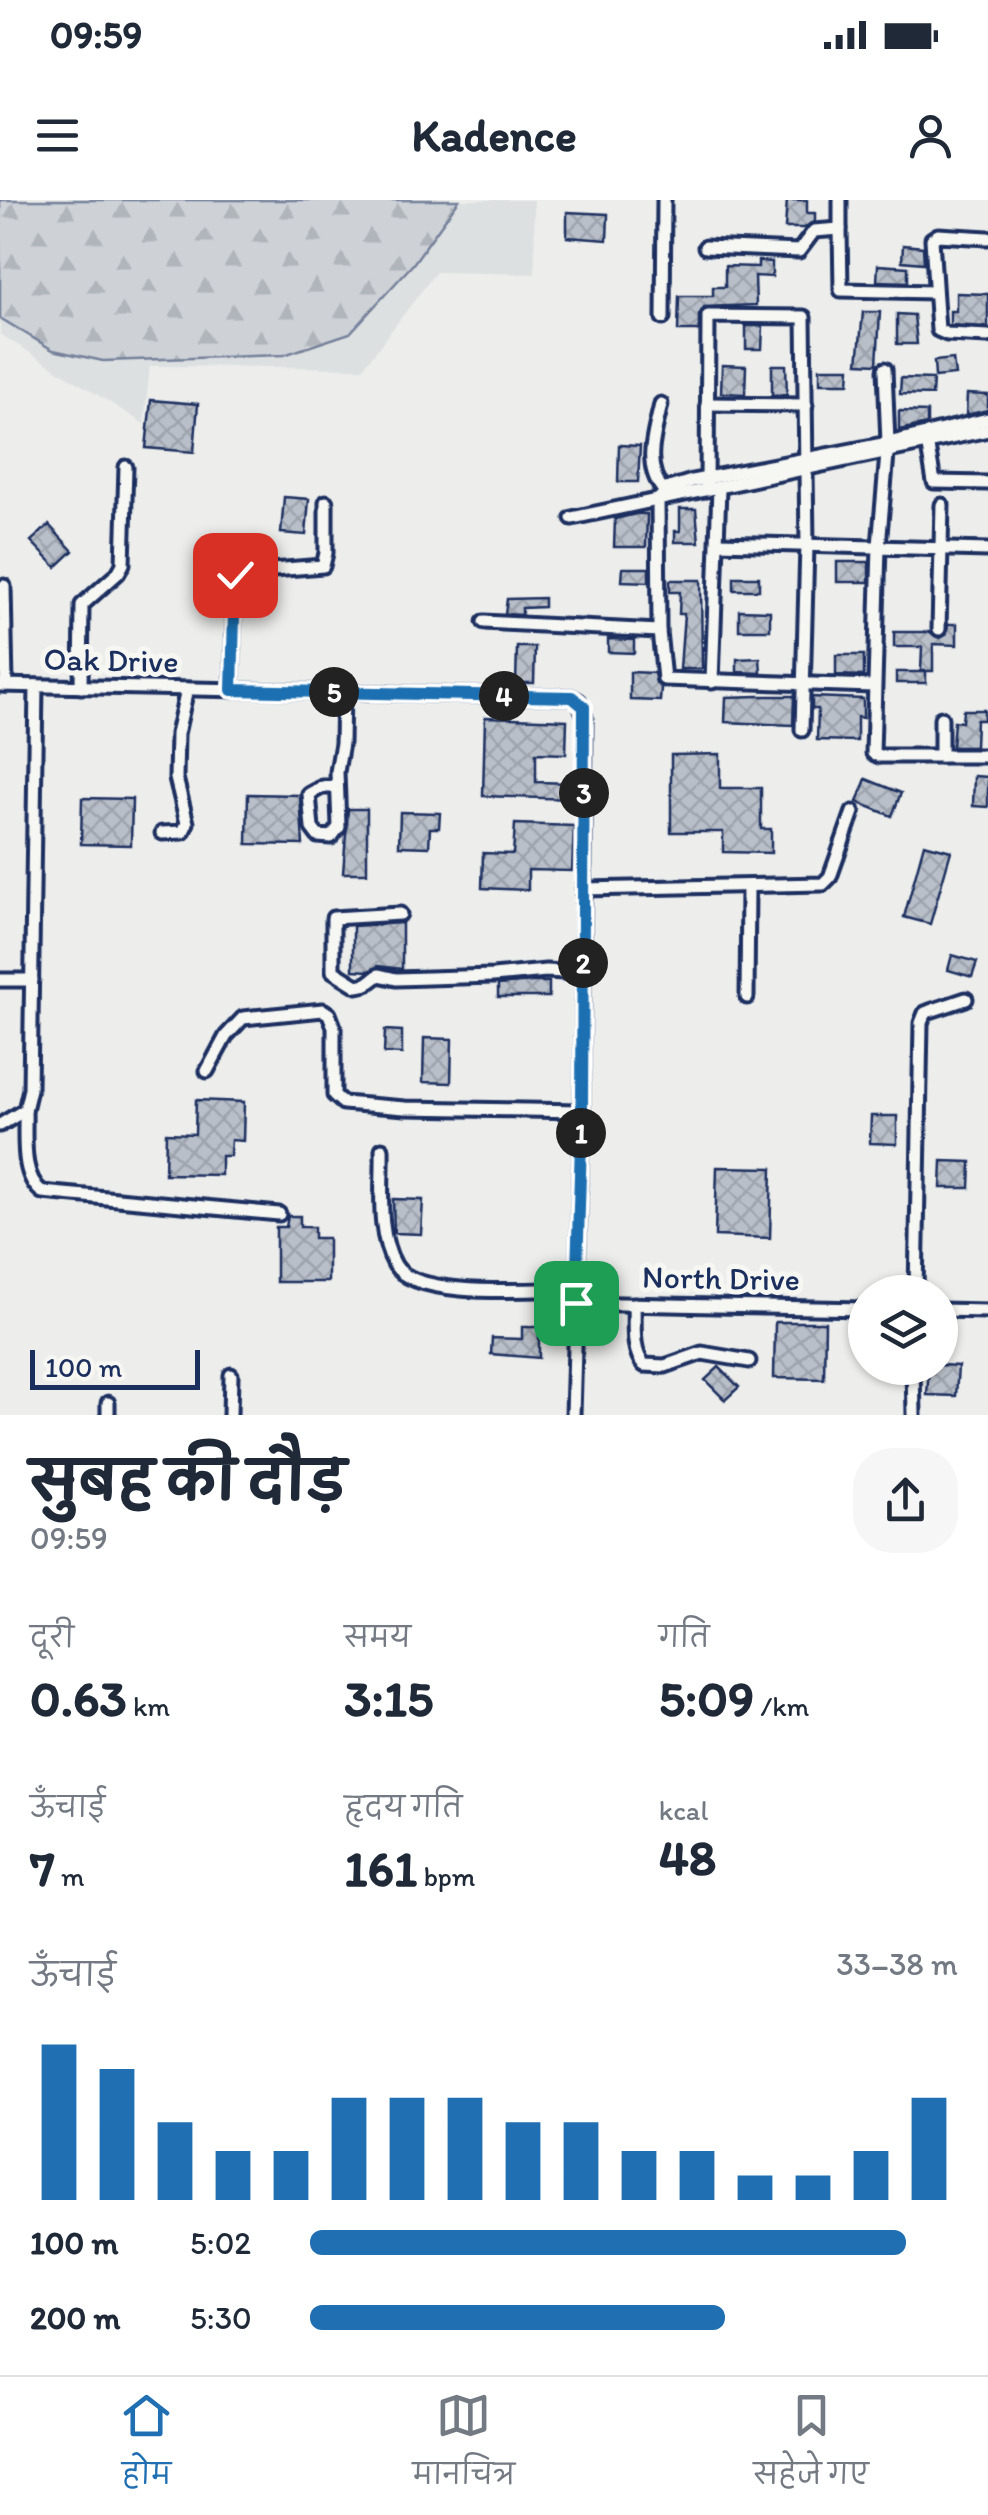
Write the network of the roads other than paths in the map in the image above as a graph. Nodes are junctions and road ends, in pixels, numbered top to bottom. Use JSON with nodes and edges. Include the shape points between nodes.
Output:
{"nodes":[{"id":1,"x":664,"y":200,"type":"edge"},
{"id":2,"x":840,"y":200,"type":"edge"},
{"id":3,"x":840,"y":230,"type":"junction"},
{"id":4,"x":988,"y":238,"type":"edge"},
{"id":5,"x":705,"y":248,"type":"dead end"},
{"id":6,"x":934,"y":292,"type":"junction"},
{"id":7,"x":663,"y":318,"type":"dead end"},
{"id":8,"x":988,"y":336,"type":"edge"},
{"id":9,"x":885,"y":370,"type":"dead end"},
{"id":10,"x":661,"y":404,"type":"dead end"},
{"id":11,"x":707,"y":404,"type":"junction"},
{"id":12,"x":806,"y":405,"type":"junction"},
{"id":13,"x":988,"y":419,"type":"edge"},
{"id":14,"x":988,"y":430,"type":"edge"},
{"id":15,"x":927,"y":439,"type":"junction"},
{"id":16,"x":887,"y":448,"type":"junction"},
{"id":17,"x":806,"y":463,"type":"junction"},
{"id":18,"x":126,"y":467,"type":"dead end"},
{"id":19,"x":988,"y":483,"type":"edge"},
{"id":20,"x":711,"y":485,"type":"junction"},
{"id":21,"x":661,"y":496,"type":"junction"},
{"id":22,"x":326,"y":502,"type":"dead end"},
{"id":23,"x":942,"y":505,"type":"dead end"},
{"id":24,"x":572,"y":518,"type":"dead end"},
{"id":25,"x":718,"y":544,"type":"junction"},
{"id":26,"x":806,"y":545,"type":"junction"},
{"id":27,"x":879,"y":546,"type":"junction"},
{"id":28,"x":942,"y":550,"type":"junction"},
{"id":29,"x":988,"y":550,"type":"edge"},
{"id":30,"x":4,"y":586,"type":"dead end"},
{"id":31,"x":484,"y":622,"type":"dead end"},
{"id":32,"x":939,"y":629,"type":"dead end"},
{"id":33,"x":660,"y":631,"type":"junction"},
{"id":34,"x":712,"y":682,"type":"junction"},
{"id":35,"x":803,"y":685,"type":"junction"},
{"id":36,"x":3,"y":686,"type":"edge"},
{"id":37,"x":36,"y":686,"type":"junction"},
{"id":38,"x":81,"y":686,"type":"junction"},
{"id":39,"x":874,"y":686,"type":"junction"},
{"id":40,"x":187,"y":689,"type":"junction"},
{"id":41,"x":232,"y":690,"type":"junction"},
{"id":42,"x":343,"y":692,"type":"junction"},
{"id":43,"x":941,"y":718,"type":"dead end"},
{"id":44,"x":802,"y":730,"type":"dead end"},
{"id":45,"x":940,"y":756,"type":"junction"},
{"id":46,"x":988,"y":756,"type":"edge"},
{"id":47,"x":337,"y":787,"type":"junction"},
{"id":48,"x":853,"y":812,"type":"dead end"},
{"id":49,"x":162,"y":832,"type":"dead end"},
{"id":50,"x":748,"y":888,"type":"junction"},
{"id":51,"x":583,"y":889,"type":"junction"},
{"id":52,"x":400,"y":914,"type":"dead end"},
{"id":53,"x":582,"y":973,"type":"junction"},
{"id":54,"x":0,"y":980,"type":"edge"},
{"id":55,"x":32,"y":980,"type":"junction"},
{"id":56,"x":747,"y":998,"type":"dead end"},
{"id":57,"x":966,"y":999,"type":"dead end"},
{"id":58,"x":207,"y":1071,"type":"dead end"},
{"id":59,"x":25,"y":1110,"type":"junction"},
{"id":60,"x":582,"y":1110,"type":"junction"},
{"id":61,"x":0,"y":1125,"type":"edge"},
{"id":62,"x":382,"y":1149,"type":"dead end"},
{"id":63,"x":279,"y":1214,"type":"dead end"},
{"id":64,"x":916,"y":1275,"type":"edge"},
{"id":65,"x":576,"y":1296,"type":"junction"},
{"id":66,"x":634,"y":1304,"type":"junction"},
{"id":67,"x":848,"y":1308,"type":"edge"},
{"id":68,"x":958,"y":1310,"type":"edge"},
{"id":69,"x":988,"y":1311,"type":"edge"},
{"id":70,"x":750,"y":1361,"type":"dead end"},
{"id":71,"x":231,"y":1375,"type":"dead end"},
{"id":72,"x":914,"y":1385,"type":"edge"},
{"id":73,"x":230,"y":1415,"type":"edge"},
{"id":74,"x":573,"y":1415,"type":"edge"},
{"id":75,"x":914,"y":1415,"type":"edge"}],
"edges":[{"from":1,"to":7,"type":"street"},
{"from":2,"to":3,"type":"street"},
{"from":3,"to":5,"type":"street","via":[[814,231],[799,251]]},
{"from":3,"to":6,"type":"street","via":[[840,290]]},
{"from":4,"to":6,"type":"street","via":[[933,237]]},
{"from":6,"to":8,"type":"street","via":[[938,330]]},
{"from":9,"to":16,"type":"street"},
{"from":10,"to":21,"type":"street","via":[[650,461]]},
{"from":11,"to":12,"type":"street"},
{"from":11,"to":12,"type":"street","via":[[708,316],[801,316]]},
{"from":11,"to":20,"type":"street"},
{"from":12,"to":17,"type":"street"},
{"from":13,"to":15,"type":"street"},
{"from":14,"to":15,"type":"street"},
{"from":15,"to":16,"type":"street"},
{"from":15,"to":19,"type":"street","via":[[934,482]]},
{"from":16,"to":17,"type":"street"},
{"from":16,"to":27,"type":"street"},
{"from":17,"to":20,"type":"street"},
{"from":17,"to":26,"type":"street"},
{"from":18,"to":38,"type":"street","via":[[123,564],[82,605]]},
{"from":20,"to":21,"type":"street"},
{"from":20,"to":25,"type":"street"},
{"from":21,"to":24,"type":"street"},
{"from":21,"to":33,"type":"street"},
{"from":22,"to":41,"type":"street","via":[[323,566],[235,573]]},
{"from":23,"to":28,"type":"street"},
{"from":25,"to":26,"type":"street"},
{"from":25,"to":34,"type":"street"},
{"from":26,"to":27,"type":"street"},
{"from":26,"to":35,"type":"street"},
{"from":27,"to":28,"type":"street"},
{"from":27,"to":39,"type":"street"},
{"from":28,"to":29,"type":"street"},
{"from":28,"to":32,"type":"street"},
{"from":30,"to":36,"type":"street"},
{"from":31,"to":33,"type":"street"},
{"from":33,"to":34,"type":"street","via":[[664,679]]},
{"from":34,"to":35,"type":"street"},
{"from":35,"to":39,"type":"street"},
{"from":35,"to":44,"type":"street"},
{"from":36,"to":37,"type":"street","name":"Oak Drive"},
{"from":37,"to":38,"type":"street","name":"Oak Drive"},
{"from":37,"to":55,"type":"street"},
{"from":38,"to":40,"type":"street","name":"Oak Drive"},
{"from":39,"to":45,"type":"street","via":[[874,755]]},
{"from":40,"to":41,"type":"street","name":"Oak Drive"},
{"from":40,"to":49,"type":"street","via":[[176,778],[187,823],[183,832]]},
{"from":41,"to":42,"type":"street","name":"Oak Drive"},
{"from":42,"to":47,"type":"street"},
{"from":42,"to":51,"type":"street","name":"Oak Drive","via":[[580,701]]},
{"from":43,"to":45,"type":"street"},
{"from":45,"to":46,"type":"street"},
{"from":47,"to":47,"type":"street","via":[[309,794],[318,836],[338,832]]},
{"from":48,"to":50,"type":"street","via":[[823,884]]},
{"from":50,"to":51,"type":"street"},
{"from":50,"to":56,"type":"street"},
{"from":51,"to":53,"type":"street"},
{"from":52,"to":53,"type":"street","via":[[333,918],[333,971],[357,986],[379,975]]},
{"from":53,"to":60,"type":"street"},
{"from":54,"to":55,"type":"street"},
{"from":55,"to":59,"type":"street"},
{"from":57,"to":64,"type":"street","via":[[930,1010],[921,1023]]},
{"from":58,"to":60,"type":"street","via":[[243,1018],[323,1010],[334,1027],[334,1095],[343,1104]]},
{"from":59,"to":61,"type":"street"},
{"from":59,"to":63,"type":"street","via":[[28,1168],[42,1192]]},
{"from":60,"to":65,"type":"street"},
{"from":62,"to":65,"type":"street","name":"North Drive","via":[[383,1220],[396,1269],[442,1287]]},
{"from":65,"to":66,"type":"street","name":"North Drive"},
{"from":65,"to":74,"type":"street"},
{"from":66,"to":67,"type":"street","name":"North Drive"},
{"from":66,"to":70,"type":"street","via":[[636,1348],[644,1365],[665,1366],[702,1353]]},
{"from":68,"to":69,"type":"street"},
{"from":71,"to":73,"type":"street"},
{"from":72,"to":75,"type":"street"}]}
